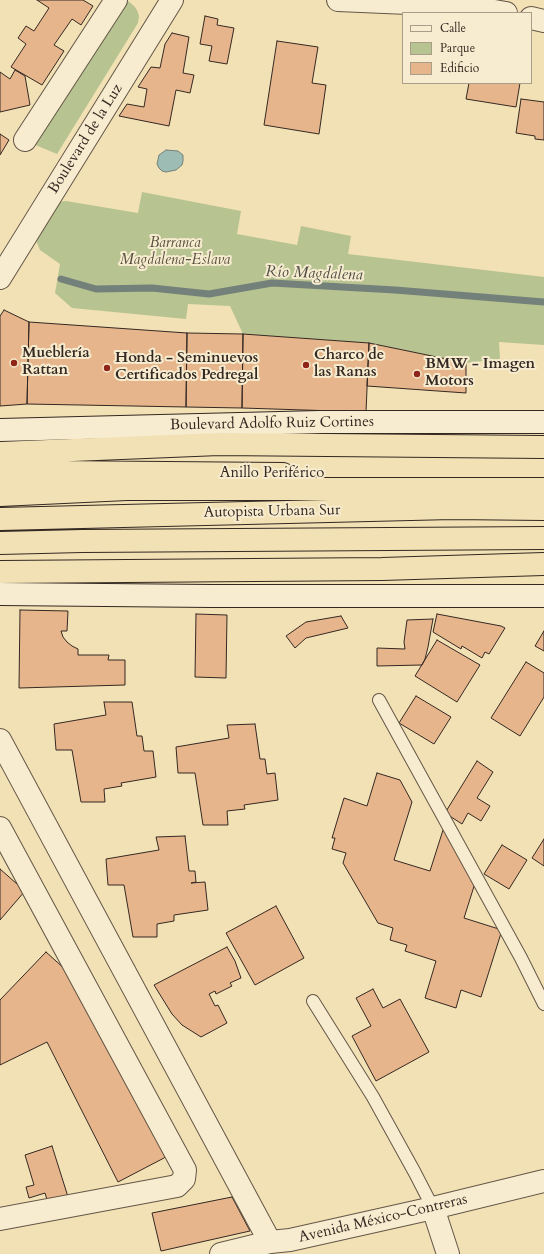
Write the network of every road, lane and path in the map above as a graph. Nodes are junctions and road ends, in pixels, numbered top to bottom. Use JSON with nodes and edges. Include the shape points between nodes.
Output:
{"nodes":[{"id":1,"x":116,"y":0,"type":"edge"},
{"id":2,"x":172,"y":0,"type":"edge"},
{"id":3,"x":338,"y":0,"type":"edge"},
{"id":4,"x":500,"y":12,"type":"edge"},
{"id":5,"x":532,"y":18,"type":"edge"},
{"id":6,"x":544,"y":21,"type":"edge"},
{"id":7,"x":25,"y":140,"type":"dead end"},
{"id":8,"x":0,"y":278,"type":"edge"},
{"id":9,"x":544,"y":422,"type":"edge"},
{"id":10,"x":0,"y":430,"type":"edge"},
{"id":11,"x":544,"y":447,"type":"edge"},
{"id":12,"x":0,"y":453,"type":"edge"},
{"id":13,"x":0,"y":475,"type":"edge"},
{"id":14,"x":544,"y":475,"type":"edge"},
{"id":15,"x":544,"y":489,"type":"edge"},
{"id":16,"x":0,"y":495,"type":"edge"},
{"id":17,"x":544,"y":509,"type":"edge"},
{"id":18,"x":0,"y":519,"type":"edge"},
{"id":19,"x":544,"y":538,"type":"edge"},
{"id":20,"x":0,"y":543,"type":"edge"},
{"id":21,"x":544,"y":564,"type":"edge"},
{"id":22,"x":0,"y":572,"type":"edge"},
{"id":23,"x":0,"y":594,"type":"edge"},
{"id":24,"x":544,"y":596,"type":"edge"},
{"id":25,"x":379,"y":700,"type":"dead end"},
{"id":26,"x":0,"y":740,"type":"edge"},
{"id":27,"x":0,"y":828,"type":"edge"},
{"id":28,"x":313,"y":1001,"type":"dead end"},
{"id":29,"x":544,"y":1004,"type":"edge"},
{"id":30,"x":544,"y":1181,"type":"edge"},
{"id":31,"x":433,"y":1208,"type":"junction"},
{"id":32,"x":0,"y":1219,"type":"edge"},
{"id":33,"x":270,"y":1242,"type":"junction"},
{"id":34,"x":221,"y":1254,"type":"edge"},
{"id":35,"x":448,"y":1254,"type":"edge"}],
"edges":[{"from":1,"to":7,"type":"street"},
{"from":2,"to":8,"type":"street","name":"Boulevard de la Luz"},
{"from":3,"to":4,"type":"street","via":[[438,4]]},
{"from":5,"to":6,"type":"street"},
{"from":9,"to":10,"type":"street","name":"Boulevard Adolfo Ruiz Cortines","via":[[320,422]]},
{"from":11,"to":12,"type":"highway","via":[[219,444]]},
{"from":13,"to":14,"type":"highway","name":"Anillo Periférico","via":[[50,472]]},
{"from":15,"to":16,"type":"highway","name":"Autopista Urbana Sur","via":[[127,489]]},
{"from":17,"to":18,"type":"highway","name":"Autopista Urbana Sur","via":[[452,508]]},
{"from":19,"to":20,"type":"highway"},
{"from":21,"to":22,"type":"highway","via":[[382,569]]},
{"from":23,"to":24,"type":"street"},
{"from":25,"to":29,"type":"lane"},
{"from":26,"to":33,"type":"street"},
{"from":27,"to":32,"type":"street","via":[[185,1170],[184,1179],[177,1186]]},
{"from":28,"to":31,"type":"lane","via":[[373,1097]]},
{"from":30,"to":31,"type":"street","name":"Avenida México-Contreras"},
{"from":31,"to":33,"type":"street","name":"Avenida México-Contreras","via":[[290,1240]]},
{"from":31,"to":35,"type":"street"},
{"from":33,"to":34,"type":"street","name":"Avenida México-Contreras"}]}
